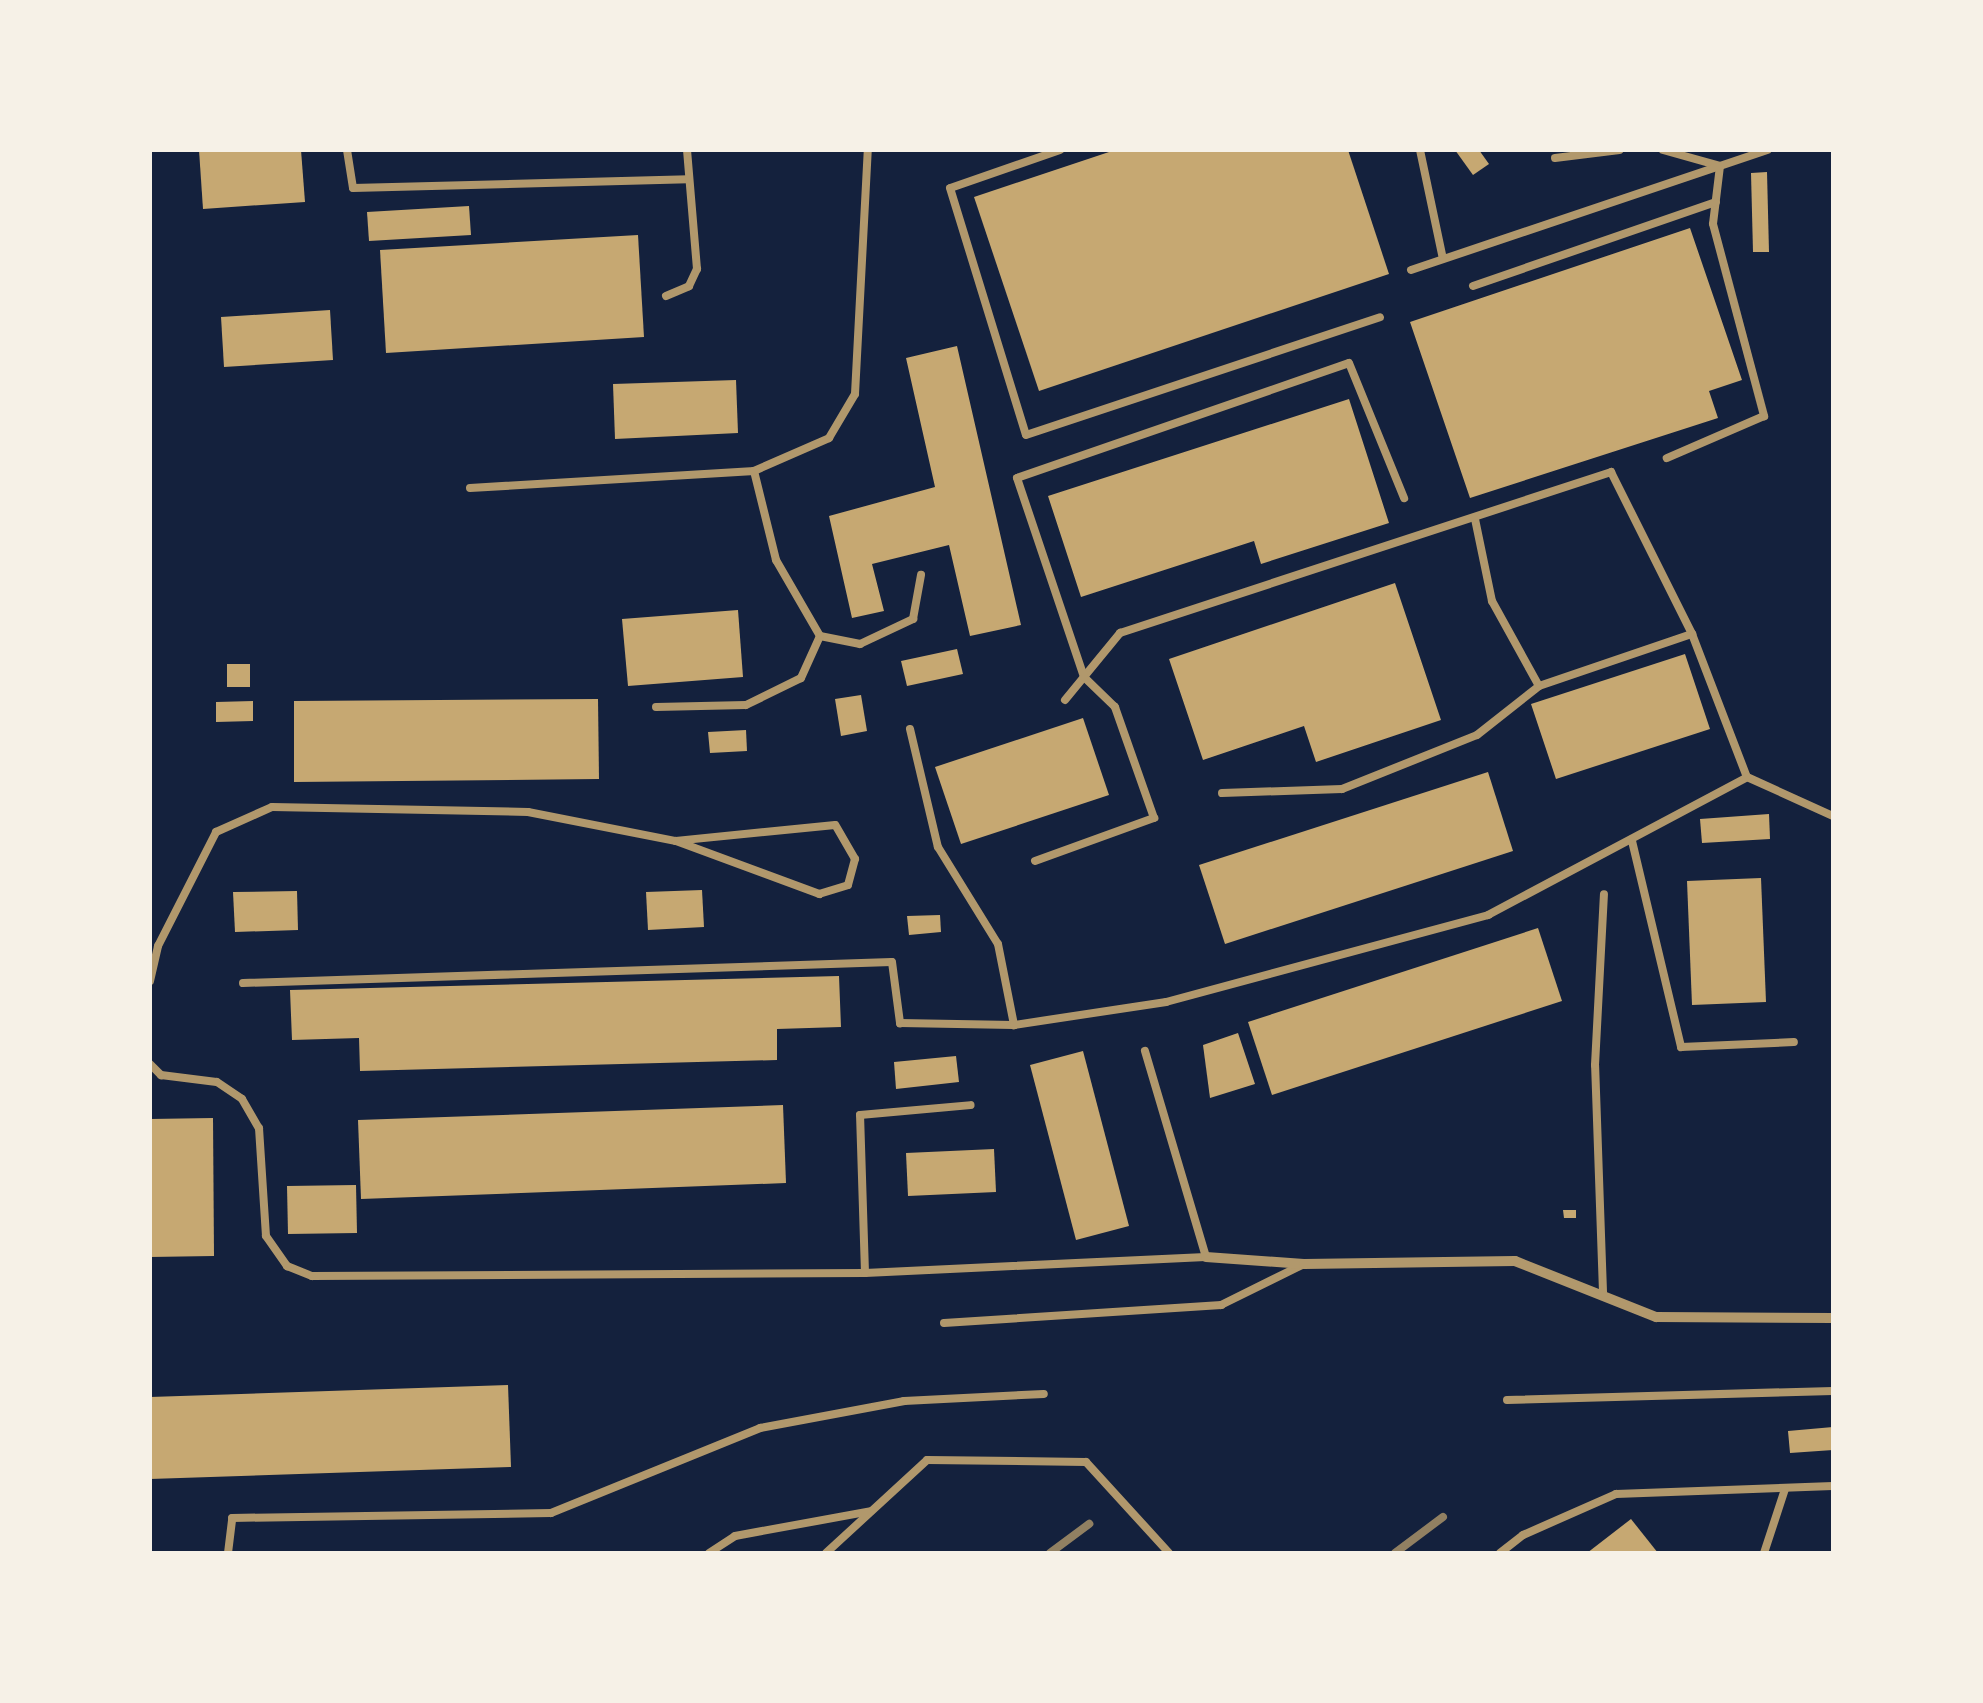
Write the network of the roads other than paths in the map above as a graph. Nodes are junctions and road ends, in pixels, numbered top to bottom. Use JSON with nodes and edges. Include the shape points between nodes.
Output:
{"nodes":[{"id":1,"x":347,"y":150,"type":"edge"},
{"id":2,"x":686,"y":150,"type":"edge"},
{"id":3,"x":868,"y":150,"type":"edge"},
{"id":4,"x":1060,"y":150,"type":"edge"},
{"id":5,"x":1420,"y":150,"type":"edge"},
{"id":6,"x":1620,"y":150,"type":"edge"},
{"id":7,"x":1663,"y":150,"type":"edge"},
{"id":8,"x":1767,"y":150,"type":"edge"},
{"id":9,"x":1554,"y":158,"type":"dead end"},
{"id":10,"x":1720,"y":166,"type":"junction"},
{"id":11,"x":688,"y":179,"type":"junction"},
{"id":12,"x":1716,"y":202,"type":"junction"},
{"id":13,"x":1443,"y":259,"type":"junction"},
{"id":14,"x":1411,"y":270,"type":"dead end"},
{"id":15,"x":1473,"y":286,"type":"dead end"},
{"id":16,"x":666,"y":296,"type":"dead end"},
{"id":17,"x":1380,"y":317,"type":"dead end"},
{"id":18,"x":1667,"y":458,"type":"dead end"},
{"id":19,"x":754,"y":471,"type":"junction"},
{"id":20,"x":470,"y":488,"type":"dead end"},
{"id":21,"x":1404,"y":498,"type":"dead end"},
{"id":22,"x":1476,"y":519,"type":"junction"},
{"id":23,"x":921,"y":575,"type":"dead end"},
{"id":24,"x":1692,"y":634,"type":"junction"},
{"id":25,"x":820,"y":636,"type":"junction"},
{"id":26,"x":1084,"y":676,"type":"junction"},
{"id":27,"x":1539,"y":686,"type":"junction"},
{"id":28,"x":1065,"y":700,"type":"dead end"},
{"id":29,"x":656,"y":707,"type":"dead end"},
{"id":30,"x":910,"y":729,"type":"dead end"},
{"id":31,"x":1747,"y":777,"type":"junction"},
{"id":32,"x":1222,"y":793,"type":"dead end"},
{"id":33,"x":1833,"y":816,"type":"edge"},
{"id":34,"x":676,"y":841,"type":"junction"},
{"id":35,"x":1632,"y":841,"type":"junction"},
{"id":36,"x":1035,"y":861,"type":"dead end"},
{"id":37,"x":1604,"y":894,"type":"dead end"},
{"id":38,"x":150,"y":981,"type":"edge"},
{"id":39,"x":243,"y":983,"type":"dead end"},
{"id":40,"x":1014,"y":1025,"type":"junction"},
{"id":41,"x":1794,"y":1042,"type":"dead end"},
{"id":42,"x":1144,"y":1051,"type":"dead end"},
{"id":43,"x":150,"y":1064,"type":"edge"},
{"id":44,"x":971,"y":1105,"type":"dead end"},
{"id":45,"x":1206,"y":1257,"type":"junction"},
{"id":46,"x":1304,"y":1264,"type":"junction"},
{"id":47,"x":866,"y":1272,"type":"junction"},
{"id":48,"x":1603,"y":1292,"type":"junction"},
{"id":49,"x":1833,"y":1318,"type":"edge"},
{"id":50,"x":944,"y":1324,"type":"dead end"},
{"id":51,"x":1833,"y":1391,"type":"edge"},
{"id":52,"x":1044,"y":1394,"type":"dead end"},
{"id":53,"x":1507,"y":1400,"type":"dead end"},
{"id":54,"x":1833,"y":1486,"type":"edge"},
{"id":55,"x":1785,"y":1490,"type":"junction"},
{"id":56,"x":871,"y":1512,"type":"junction"},
{"id":57,"x":228,"y":1553,"type":"edge"},
{"id":58,"x":709,"y":1553,"type":"edge"},
{"id":59,"x":826,"y":1553,"type":"edge"},
{"id":60,"x":1169,"y":1553,"type":"edge"},
{"id":61,"x":1500,"y":1553,"type":"edge"},
{"id":62,"x":1764,"y":1553,"type":"edge"}],
"edges":[{"from":1,"to":11,"type":"lane","via":[[352,188]]},
{"from":2,"to":11,"type":"lane"},
{"from":3,"to":19,"type":"lane","via":[[855,394],[829,438]]},
{"from":4,"to":17,"type":"lane","via":[[950,188],[1026,435]]},
{"from":5,"to":13,"type":"lane"},
{"from":6,"to":9,"type":"lane"},
{"from":7,"to":10,"type":"lane"},
{"from":8,"to":10,"type":"lane"},
{"from":10,"to":12,"type":"lane"},
{"from":10,"to":13,"type":"lane"},
{"from":11,"to":16,"type":"lane","via":[[698,269],[689,286]]},
{"from":12,"to":15,"type":"lane"},
{"from":12,"to":18,"type":"lane","via":[[1714,224],[1764,416]]},
{"from":13,"to":14,"type":"lane"},
{"from":19,"to":20,"type":"lane"},
{"from":19,"to":25,"type":"lane","via":[[776,560]]},
{"from":21,"to":26,"type":"lane","via":[[1349,363],[1017,478]]},
{"from":22,"to":24,"type":"lane","via":[[1611,472]]},
{"from":22,"to":26,"type":"lane","via":[[1120,633]]},
{"from":22,"to":27,"type":"lane","via":[[1492,601]]},
{"from":23,"to":25,"type":"lane","via":[[914,620],[860,644]]},
{"from":24,"to":27,"type":"lane"},
{"from":24,"to":31,"type":"lane"},
{"from":25,"to":29,"type":"lane","via":[[802,678],[746,705]]},
{"from":26,"to":28,"type":"lane"},
{"from":26,"to":36,"type":"lane","via":[[1115,707],[1154,818]]},
{"from":27,"to":32,"type":"lane","via":[[1476,735],[1342,789]]},
{"from":30,"to":40,"type":"lane","via":[[938,847],[998,944]]},
{"from":31,"to":33,"type":"lane"},
{"from":31,"to":35,"type":"lane"},
{"from":34,"to":34,"type":"lane","via":[[818,894],[848,885],[855,859],[835,825]]},
{"from":34,"to":38,"type":"lane","via":[[528,812],[272,807],[216,832],[158,946]]},
{"from":35,"to":40,"type":"lane","via":[[1488,914],[1166,1002]]},
{"from":35,"to":41,"type":"lane","via":[[1681,1048]]},
{"from":37,"to":48,"type":"lane","via":[[1594,1065]]},
{"from":39,"to":40,"type":"lane","via":[[892,962],[900,1022]]},
{"from":42,"to":45,"type":"lane"},
{"from":43,"to":47,"type":"lane","via":[[161,1075],[217,1082],[242,1099],[259,1128],[266,1236],[287,1266],[312,1276]]},
{"from":44,"to":47,"type":"lane","via":[[860,1115]]},
{"from":45,"to":46,"type":"street"},
{"from":45,"to":47,"type":"lane"},
{"from":46,"to":48,"type":"street","via":[[1515,1261]]},
{"from":46,"to":50,"type":"lane","via":[[1221,1305]]},
{"from":48,"to":49,"type":"street","via":[[1656,1317]]},
{"from":51,"to":53,"type":"lane"},
{"from":52,"to":57,"type":"lane","via":[[904,1401],[760,1428],[551,1513],[232,1518]]},
{"from":54,"to":55,"type":"lane"},
{"from":55,"to":61,"type":"lane","via":[[1616,1494],[1523,1535]]},
{"from":55,"to":62,"type":"lane"},
{"from":56,"to":58,"type":"lane","via":[[735,1536]]},
{"from":56,"to":59,"type":"lane"},
{"from":56,"to":60,"type":"lane","via":[[928,1460],[1086,1462]]}]}
